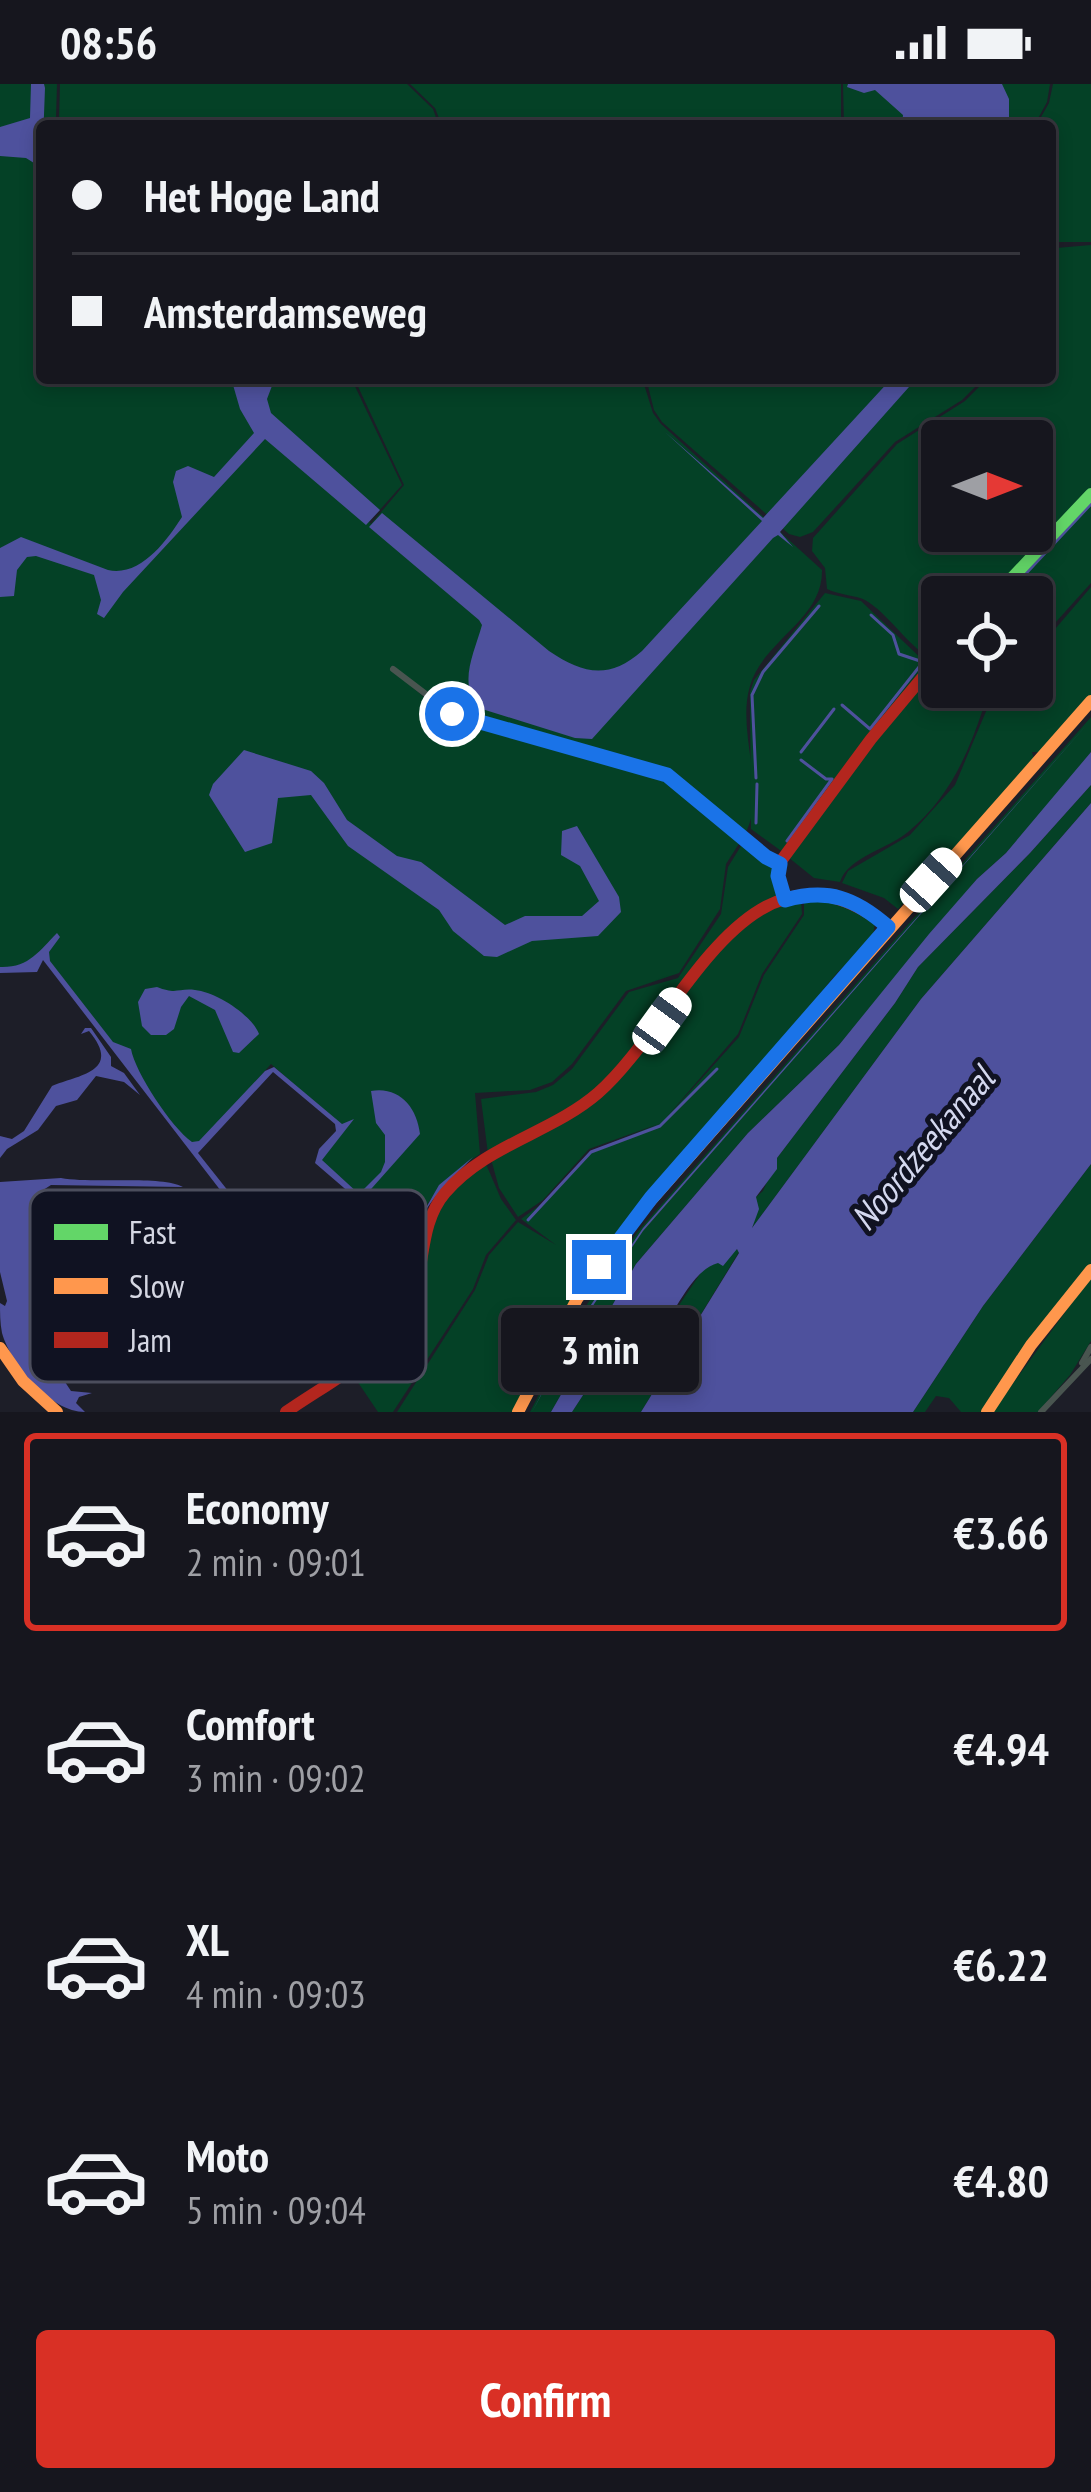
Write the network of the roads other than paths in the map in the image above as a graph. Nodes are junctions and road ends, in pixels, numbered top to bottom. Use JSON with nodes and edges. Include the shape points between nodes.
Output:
{"nodes":[{"id":1,"x":1091,"y":494,"type":"edge"},
{"id":2,"x":1014,"y":576,"type":"edge"},
{"id":3,"x":393,"y":669,"type":"dead end"},
{"id":4,"x":921,"y":679,"type":"edge"},
{"id":5,"x":1091,"y":701,"type":"edge"},
{"id":6,"x":780,"y":864,"type":"junction"},
{"id":7,"x":785,"y":900,"type":"junction"},
{"id":8,"x":888,"y":927,"type":"junction"},
{"id":9,"x":426,"y":1227,"type":"edge"},
{"id":10,"x":1091,"y":1270,"type":"edge"},
{"id":11,"x":1091,"y":1347,"type":"edge"},
{"id":12,"x":0,"y":1348,"type":"edge"},
{"id":13,"x":1091,"y":1359,"type":"edge"},
{"id":14,"x":1078,"y":1372,"type":"junction"},
{"id":15,"x":324,"y":1382,"type":"edge"},
{"id":16,"x":57,"y":1412,"type":"edge"},
{"id":17,"x":286,"y":1412,"type":"edge"},
{"id":18,"x":518,"y":1412,"type":"edge"},
{"id":19,"x":987,"y":1412,"type":"edge"},
{"id":20,"x":1041,"y":1412,"type":"edge"}],
"edges":[{"from":1,"to":2,"type":"street"},
{"from":3,"to":6,"type":"street","via":[[452,714],[672,777]]},
{"from":4,"to":6,"type":"street"},
{"from":5,"to":8,"type":"street"},
{"from":6,"to":7,"type":"street"},
{"from":7,"to":8,"type":"street","via":[[839,896]]},
{"from":7,"to":9,"type":"street","via":[[736,924],[596,1095],[457,1179]]},
{"from":8,"to":18,"type":"street","via":[[625,1231]]},
{"from":10,"to":19,"type":"street"},
{"from":11,"to":14,"type":"street"},
{"from":12,"to":16,"type":"street"},
{"from":13,"to":14,"type":"street"},
{"from":14,"to":20,"type":"street"},
{"from":15,"to":17,"type":"street"}]}
